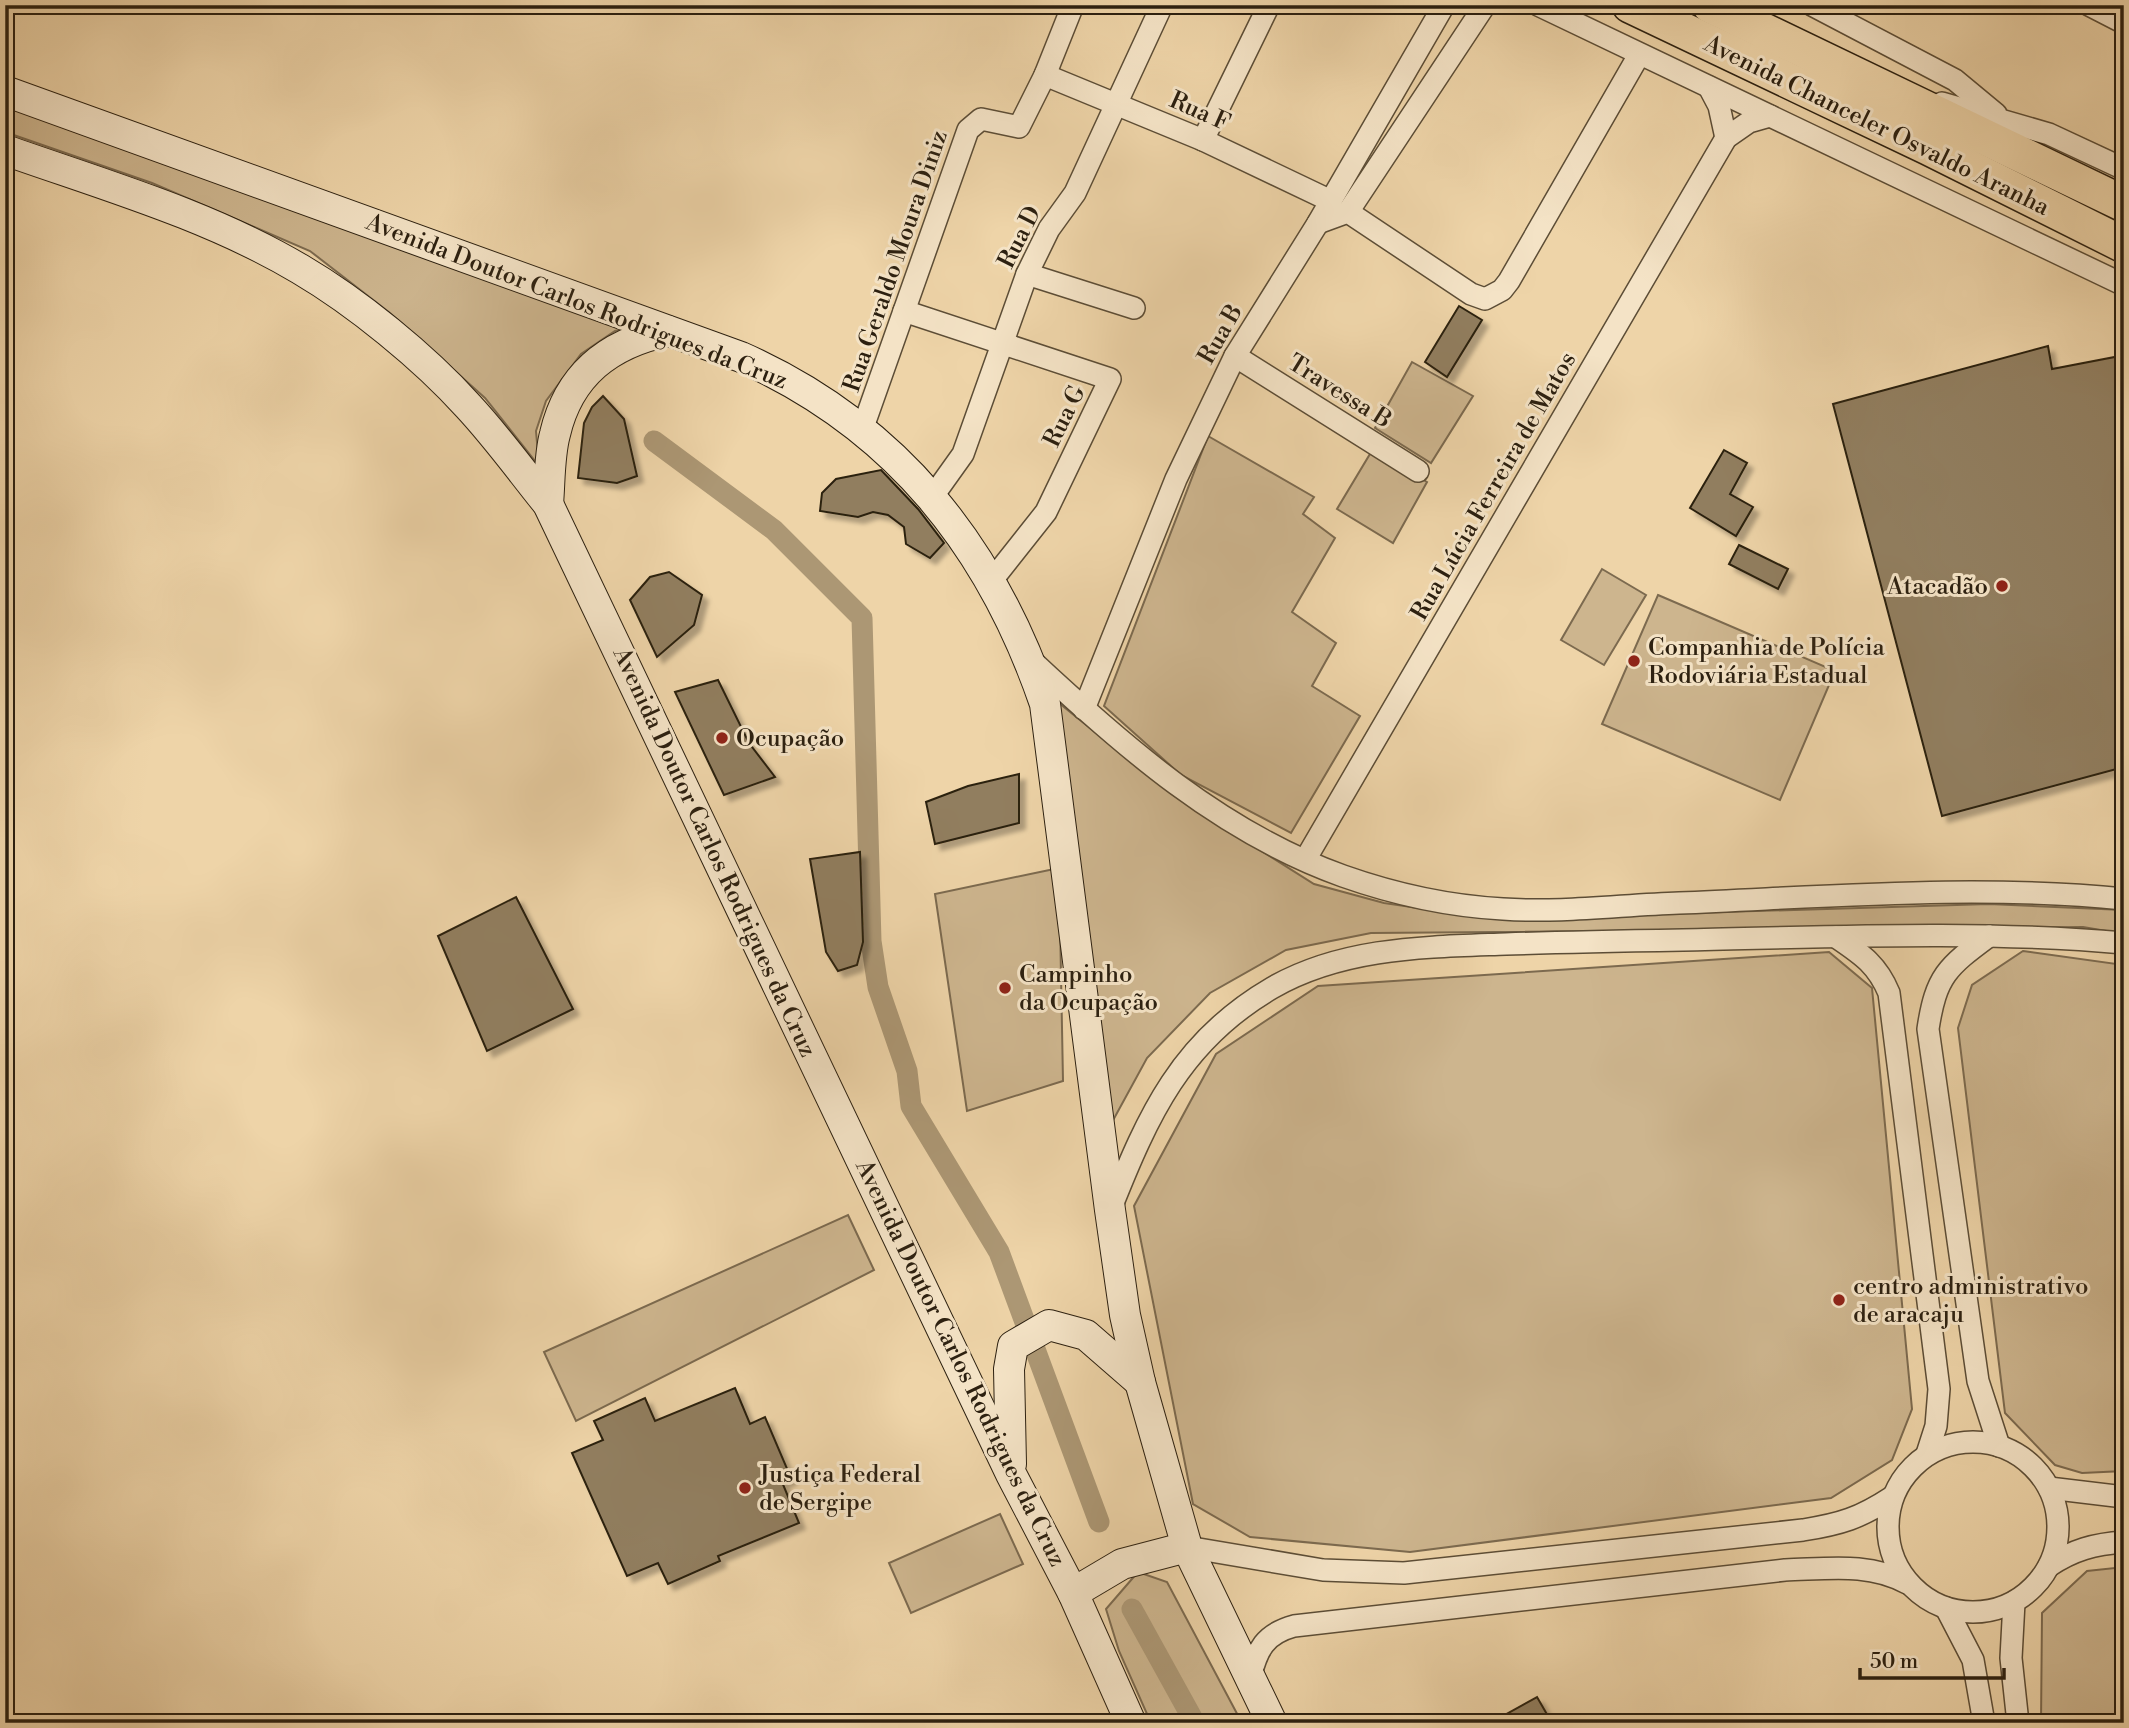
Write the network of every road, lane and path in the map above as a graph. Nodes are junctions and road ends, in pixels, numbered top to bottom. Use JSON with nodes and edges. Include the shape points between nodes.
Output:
{"nodes":[{"id":1,"x":1073,"y":5,"type":"edge"},
{"id":2,"x":1162,"y":5,"type":"edge"},
{"id":3,"x":1269,"y":5,"type":"edge"},
{"id":4,"x":1444,"y":5,"type":"edge"},
{"id":5,"x":1485,"y":5,"type":"edge"},
{"id":6,"x":1538,"y":5,"type":"edge"},
{"id":7,"x":1630,"y":5,"type":"edge"},
{"id":8,"x":1710,"y":5,"type":"edge"},
{"id":9,"x":1812,"y":5,"type":"edge"},
{"id":10,"x":2089,"y":5,"type":"edge"},
{"id":11,"x":2124,"y":23,"type":"edge"},
{"id":12,"x":1639,"y":55,"type":"junction"},
{"id":13,"x":1045,"y":75,"type":"junction"},
{"id":14,"x":1709,"y":87,"type":"junction"},
{"id":15,"x":1880,"y":88,"type":"junction"},
{"id":16,"x":5,"y":91,"type":"edge"},
{"id":17,"x":1116,"y":102,"type":"junction"},
{"id":18,"x":1770,"y":116,"type":"junction"},
{"id":19,"x":2001,"y":118,"type":"junction"},
{"id":20,"x":1726,"y":138,"type":"junction"},
{"id":21,"x":1203,"y":140,"type":"junction"},
{"id":22,"x":5,"y":150,"type":"edge"},
{"id":23,"x":2124,"y":169,"type":"edge"},
{"id":24,"x":2124,"y":204,"type":"edge"},
{"id":25,"x":1340,"y":206,"type":"junction"},
{"id":26,"x":2124,"y":245,"type":"edge"},
{"id":27,"x":1027,"y":274,"type":"junction"},
{"id":28,"x":2124,"y":285,"type":"edge"},
{"id":29,"x":1134,"y":308,"type":"dead end"},
{"id":30,"x":904,"y":311,"type":"junction"},
{"id":31,"x":668,"y":331,"type":"junction"},
{"id":32,"x":1002,"y":343,"type":"junction"},
{"id":33,"x":1235,"y":356,"type":"junction"},
{"id":34,"x":862,"y":430,"type":"junction"},
{"id":35,"x":1418,"y":471,"type":"dead end"},
{"id":36,"x":933,"y":496,"type":"junction"},
{"id":37,"x":548,"y":505,"type":"junction"},
{"id":38,"x":989,"y":584,"type":"junction"},
{"id":39,"x":1029,"y":658,"type":"junction"},
{"id":40,"x":1084,"y":709,"type":"junction"},
{"id":41,"x":1305,"y":860,"type":"junction"},
{"id":42,"x":2124,"y":899,"type":"edge"},
{"id":43,"x":1989,"y":936,"type":"junction"},
{"id":44,"x":1836,"y":937,"type":"junction"},
{"id":45,"x":2124,"y":943,"type":"edge"},
{"id":46,"x":1110,"y":1210,"type":"junction"},
{"id":47,"x":1140,"y":1382,"type":"junction"},
{"id":48,"x":1999,"y":1446,"type":"junction"},
{"id":49,"x":1927,"y":1454,"type":"junction"},
{"id":50,"x":1011,"y":1474,"type":"junction"},
{"id":51,"x":2049,"y":1488,"type":"junction"},
{"id":52,"x":1892,"y":1497,"type":"junction"},
{"id":53,"x":2124,"y":1497,"type":"edge"},
{"id":54,"x":2124,"y":1542,"type":"edge"},
{"id":55,"x":1187,"y":1547,"type":"junction"},
{"id":56,"x":2049,"y":1566,"type":"junction"},
{"id":57,"x":1907,"y":1583,"type":"junction"},
{"id":58,"x":1073,"y":1593,"type":"junction"},
{"id":59,"x":2014,"y":1602,"type":"junction"},
{"id":60,"x":1946,"y":1608,"type":"junction"},
{"id":61,"x":1250,"y":1678,"type":"junction"},
{"id":62,"x":1131,"y":1723,"type":"edge"},
{"id":63,"x":1272,"y":1723,"type":"edge"},
{"id":64,"x":1984,"y":1723,"type":"edge"},
{"id":65,"x":2018,"y":1723,"type":"edge"}],
"edges":[{"from":1,"to":13,"type":"street","name":"Rua Geraldo Moura Diniz"},
{"from":2,"to":17,"type":"street","name":"Rua D"},
{"from":3,"to":21,"type":"street"},
{"from":4,"to":25,"type":"street","name":"Rua B"},
{"from":5,"to":25,"type":"street","name":"Rua B"},
{"from":6,"to":12,"type":"street"},
{"from":7,"to":26,"type":"main road","name":"Avenida Chanceler Osvaldo Aranha"},
{"from":8,"to":15,"type":"main road","name":"Avenida Chanceler Osvaldo Aranha"},
{"from":9,"to":19,"type":"street","via":[[1955,80]]},
{"from":10,"to":11,"type":"street"},
{"from":12,"to":14,"type":"street"},
{"from":12,"to":25,"type":"street","name":"Rua F","via":[[1509,281],[1485,299]]},
{"from":13,"to":17,"type":"street","name":"Rua F"},
{"from":13,"to":30,"type":"street","name":"Rua Geraldo Moura Diniz","via":[[1018,128],[981,119],[971,126]]},
{"from":14,"to":18,"type":"street"},
{"from":14,"to":20,"type":"street"},
{"from":15,"to":19,"type":"street"},
{"from":15,"to":24,"type":"main road","name":"Avenida Chanceler Osvaldo Aranha"},
{"from":16,"to":31,"type":"main road","name":"Avenida Doutor Carlos Rodrigues da Cruz"},
{"from":17,"to":21,"type":"street","name":"Rua F"},
{"from":17,"to":27,"type":"street","name":"Rua D","via":[[1074,193],[1049,229]]},
{"from":18,"to":20,"type":"street","via":[[1749,122]]},
{"from":18,"to":28,"type":"street"},
{"from":19,"to":23,"type":"street","via":[[2049,134]]},
{"from":20,"to":41,"type":"street","name":"Rua Lúcia Ferreira de Matos"},
{"from":21,"to":25,"type":"street","name":"Rua F"},
{"from":22,"to":37,"type":"main road","name":"Avenida Doutor Carlos Rodrigues da Cruz","via":[[231,234],[339,293],[467,404]]},
{"from":25,"to":33,"type":"street","name":"Rua B","via":[[1318,223]]},
{"from":27,"to":29,"type":"street"},
{"from":27,"to":32,"type":"street","name":"Rua D"},
{"from":30,"to":32,"type":"street","name":"Rua G"},
{"from":30,"to":34,"type":"street","name":"Rua Geraldo Moura Diniz"},
{"from":31,"to":34,"type":"main road","name":"Avenida Doutor Carlos Rodrigues da Cruz","via":[[786,377]]},
{"from":31,"to":37,"type":"main road","via":[[617,347],[583,377],[566,401],[554,436]]},
{"from":32,"to":36,"type":"street","name":"Rua D","via":[[963,454]]},
{"from":32,"to":38,"type":"street","name":"Rua G","via":[[1110,380],[1046,512]]},
{"from":33,"to":35,"type":"street","name":"Travessa B"},
{"from":33,"to":40,"type":"street","name":"Rua B","via":[[1176,479]]},
{"from":34,"to":36,"type":"main road","name":"Avenida Doutor Carlos Rodrigues da Cruz"},
{"from":36,"to":38,"type":"main road","name":"Avenida Doutor Carlos Rodrigues da Cruz"},
{"from":37,"to":50,"type":"main road","name":"Avenida Doutor Carlos Rodrigues da Cruz"},
{"from":38,"to":39,"type":"main road","name":"Avenida Doutor Carlos Rodrigues da Cruz"},
{"from":39,"to":40,"type":"street"},
{"from":39,"to":46,"type":"main road","name":"Avenida Doutor Carlos Rodrigues da Cruz","via":[[1045,704]]},
{"from":40,"to":41,"type":"street","via":[[1166,777],[1239,826]]},
{"from":41,"to":42,"type":"street","via":[[1413,897],[1506,910],[1886,894],[2077,894]]},
{"from":43,"to":44,"type":"street"},
{"from":43,"to":45,"type":"street"},
{"from":43,"to":48,"type":"street","via":[[1952,963],[1938,983],[1928,1029],[1978,1381]]},
{"from":44,"to":46,"type":"street","via":[[1418,947],[1312,968],[1235,1012],[1190,1054],[1139,1138]]},
{"from":44,"to":49,"type":"street","via":[[1870,959],[1889,993],[1939,1389],[1936,1426]]},
{"from":46,"to":47,"type":"main road","name":"Avenida Doutor Carlos Rodrigues da Cruz"},
{"from":47,"to":50,"type":"main road","via":[[1086,1335],[1049,1325],[1013,1346],[1009,1369]]},
{"from":47,"to":55,"type":"main road","name":"Avenida Doutor Carlos Rodrigues da Cruz"},
{"from":48,"to":49,"type":"street","via":[[1975,1442]]},
{"from":48,"to":51,"type":"street","via":[[2036,1470]]},
{"from":49,"to":52,"type":"street","via":[[1906,1473]]},
{"from":50,"to":58,"type":"main road","name":"Avenida Doutor Carlos Rodrigues da Cruz"},
{"from":51,"to":53,"type":"street"},
{"from":51,"to":56,"type":"street","via":[[2057,1514],[2057,1541]]},
{"from":52,"to":55,"type":"street","via":[[1853,1520],[1804,1531],[1404,1573],[1323,1570]]},
{"from":52,"to":57,"type":"street","via":[[1886,1526],[1892,1556]]},
{"from":54,"to":56,"type":"street","via":[[2078,1549]]},
{"from":55,"to":58,"type":"main road","via":[[1122,1564]]},
{"from":55,"to":61,"type":"main road","name":"Avenida Doutor Carlos Rodrigues da Cruz"},
{"from":56,"to":59,"type":"street"},
{"from":57,"to":60,"type":"street"},
{"from":57,"to":61,"type":"street","via":[[1886,1572],[1861,1568],[1785,1570],[1294,1626],[1276,1631],[1265,1641],[1256,1652]]},
{"from":58,"to":62,"type":"main road","name":"Avenida Doutor Carlos Rodrigues da Cruz"},
{"from":59,"to":60,"type":"street","via":[[1969,1613]]},
{"from":59,"to":65,"type":"street","via":[[2011,1658]]},
{"from":60,"to":64,"type":"street","via":[[1973,1660]]},
{"from":61,"to":63,"type":"main road","name":"Avenida Doutor Carlos Rodrigues da Cruz"}]}
